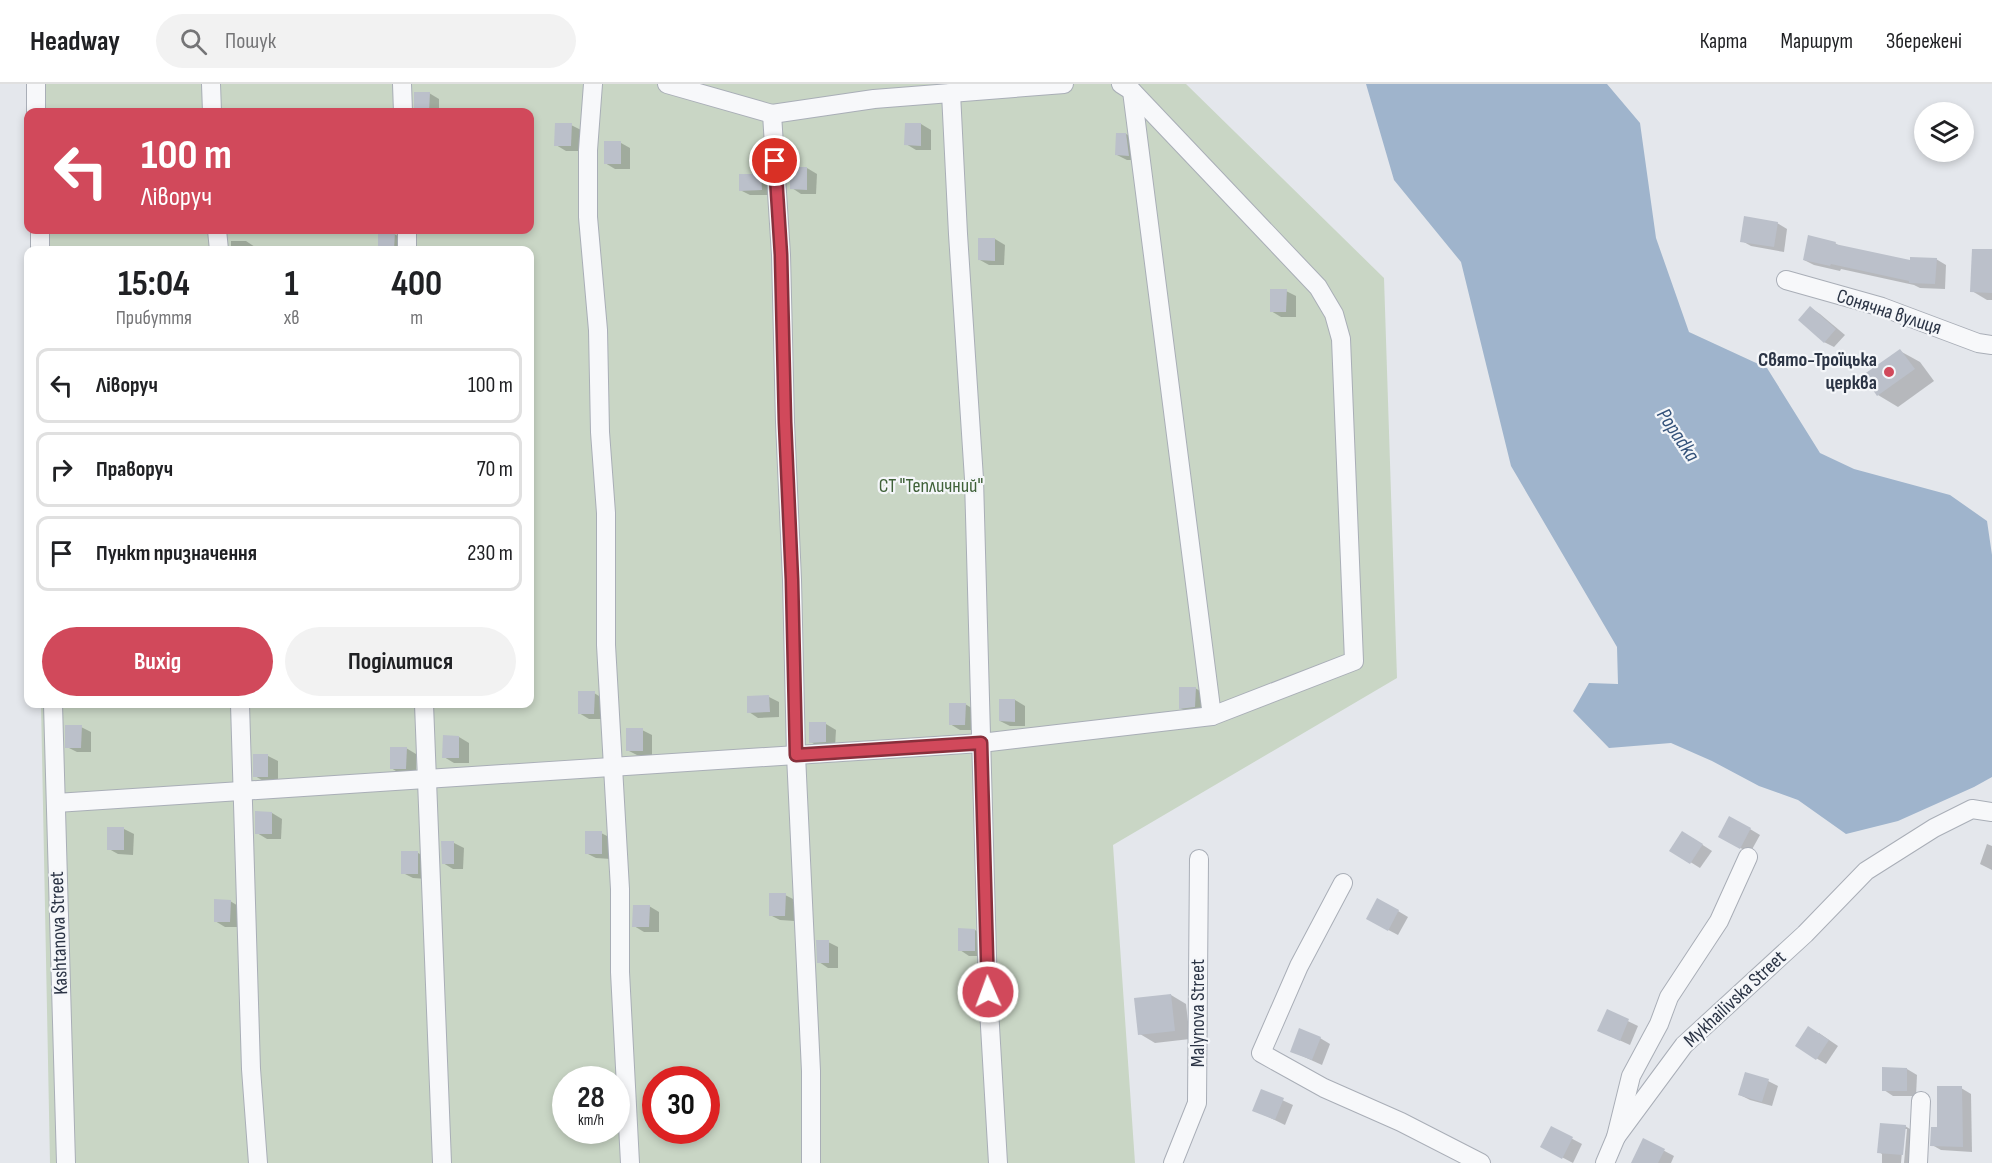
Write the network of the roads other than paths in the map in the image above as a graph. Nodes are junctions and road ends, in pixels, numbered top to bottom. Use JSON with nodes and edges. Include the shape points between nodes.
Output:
{"nodes":[{"id":1,"x":36,"y":84,"type":"edge"},
{"id":2,"x":211,"y":84,"type":"edge"},
{"id":3,"x":402,"y":84,"type":"edge"},
{"id":4,"x":593,"y":84,"type":"edge"},
{"id":5,"x":667,"y":84,"type":"edge"},
{"id":6,"x":1064,"y":84,"type":"edge"},
{"id":7,"x":1127,"y":87,"type":"edge"},
{"id":8,"x":951,"y":93,"type":"junction"},
{"id":9,"x":36,"y":108,"type":"edge"},
{"id":10,"x":212,"y":108,"type":"edge"},
{"id":11,"x":403,"y":108,"type":"edge"},
{"id":12,"x":772,"y":114,"type":"junction"},
{"id":13,"x":1786,"y":280,"type":"dead end"},
{"id":14,"x":1992,"y":345,"type":"edge"},
{"id":15,"x":53,"y":708,"type":"edge"},
{"id":16,"x":240,"y":708,"type":"edge"},
{"id":17,"x":424,"y":708,"type":"edge"},
{"id":18,"x":1212,"y":716,"type":"junction"},
{"id":19,"x":981,"y":743,"type":"junction"},
{"id":20,"x":796,"y":755,"type":"junction"},
{"id":21,"x":612,"y":767,"type":"junction"},
{"id":22,"x":428,"y":779,"type":"junction"},
{"id":23,"x":244,"y":791,"type":"junction"},
{"id":24,"x":56,"y":803,"type":"junction"},
{"id":25,"x":1992,"y":812,"type":"edge"},
{"id":26,"x":1748,"y":857,"type":"dead end"},
{"id":27,"x":1199,"y":859,"type":"dead end"},
{"id":28,"x":1343,"y":883,"type":"dead end"},
{"id":29,"x":1921,"y":1101,"type":"dead end"},
{"id":30,"x":1616,"y":1137,"type":"junction"},
{"id":31,"x":66,"y":1163,"type":"edge"},
{"id":32,"x":258,"y":1163,"type":"edge"},
{"id":33,"x":442,"y":1163,"type":"edge"},
{"id":34,"x":630,"y":1163,"type":"edge"},
{"id":35,"x":811,"y":1163,"type":"edge"},
{"id":36,"x":998,"y":1163,"type":"edge"},
{"id":37,"x":1173,"y":1163,"type":"edge"},
{"id":38,"x":1481,"y":1163,"type":"edge"},
{"id":39,"x":1605,"y":1163,"type":"edge"},
{"id":40,"x":1918,"y":1163,"type":"edge"}],
"edges":[{"from":1,"to":9,"type":"street"},
{"from":2,"to":10,"type":"street"},
{"from":3,"to":11,"type":"street"},
{"from":4,"to":21,"type":"street","via":[[588,217],[598,330],[606,513],[606,645]]},
{"from":5,"to":12,"type":"street"},
{"from":6,"to":8,"type":"street"},
{"from":7,"to":18,"type":"street"},
{"from":7,"to":18,"type":"street","via":[[1318,287],[1334,315],[1341,339],[1354,661]]},
{"from":8,"to":12,"type":"street","via":[[874,99]]},
{"from":8,"to":19,"type":"street","via":[[974,478]]},
{"from":12,"to":20,"type":"street","via":[[781,255]]},
{"from":13,"to":14,"type":"street","name":"Сонячна вулиця","via":[[1882,307]]},
{"from":15,"to":24,"type":"street","name":"Kashtanova Street"},
{"from":16,"to":23,"type":"street"},
{"from":17,"to":22,"type":"street"},
{"from":18,"to":19,"type":"street"},
{"from":19,"to":20,"type":"street"},
{"from":19,"to":36,"type":"street","via":[[988,992]]},
{"from":20,"to":21,"type":"street"},
{"from":20,"to":35,"type":"street","via":[[811,1071]]},
{"from":21,"to":22,"type":"street"},
{"from":21,"to":34,"type":"street"},
{"from":22,"to":23,"type":"street"},
{"from":22,"to":33,"type":"street"},
{"from":23,"to":24,"type":"street"},
{"from":23,"to":32,"type":"street","via":[[251,1069]]},
{"from":24,"to":31,"type":"street","name":"Kashtanova Street"},
{"from":25,"to":30,"type":"street","name":"Mykhailivska Street","via":[[1972,809],[1866,871],[1805,934],[1684,1045]]},
{"from":26,"to":30,"type":"street","name":"Mykhailivska Street","via":[[1719,921],[1669,997],[1631,1076]]},
{"from":27,"to":37,"type":"street","name":"Malynova Street","via":[[1197,1103]]},
{"from":28,"to":38,"type":"street","via":[[1299,966],[1261,1053],[1324,1088]]},
{"from":29,"to":40,"type":"street"},
{"from":30,"to":39,"type":"street","name":"Mykhailivska Street"}]}
